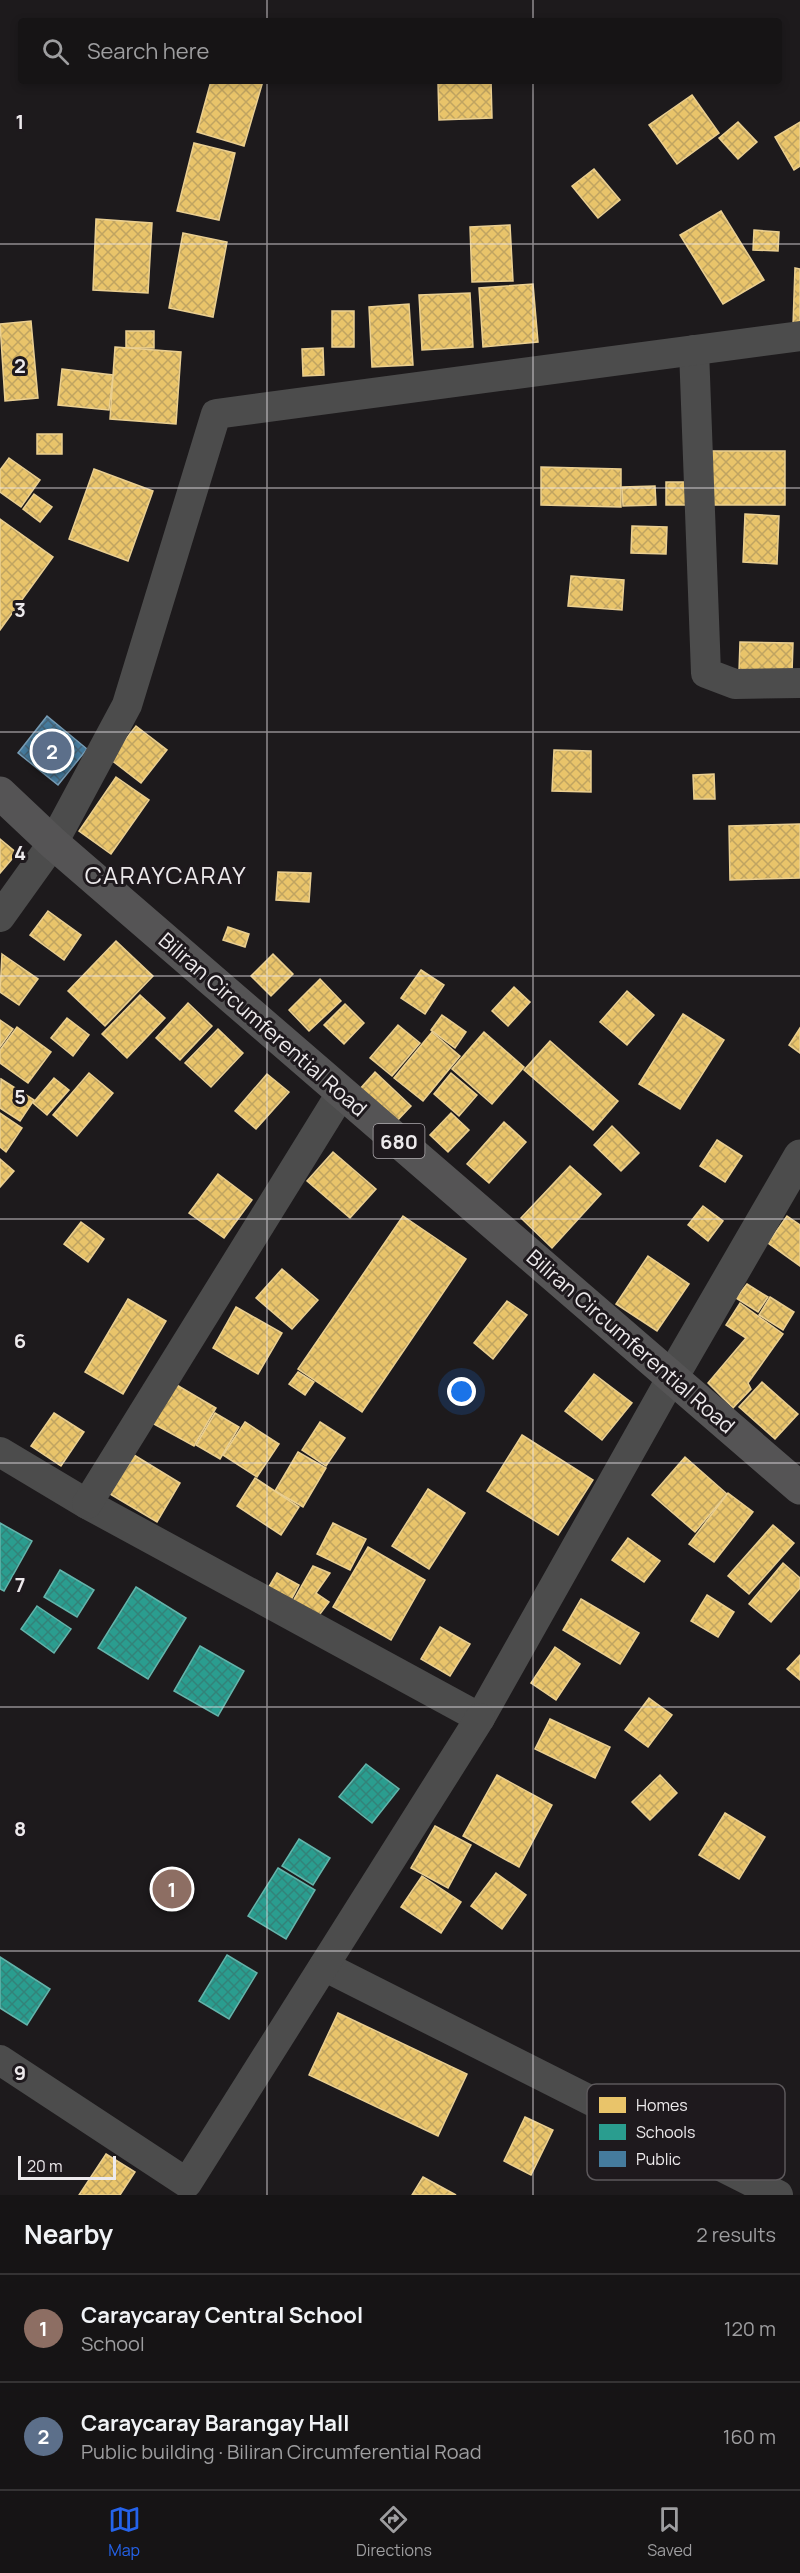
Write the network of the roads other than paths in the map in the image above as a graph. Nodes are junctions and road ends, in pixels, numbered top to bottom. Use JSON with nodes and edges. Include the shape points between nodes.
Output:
{"nodes":[{"id":1,"x":800,"y":336,"type":"edge"},
{"id":2,"x":694,"y":350,"type":"junction"},
{"id":3,"x":800,"y":683,"type":"edge"},
{"id":4,"x":0,"y":793,"type":"edge"},
{"id":5,"x":53,"y":843,"type":"junction"},
{"id":6,"x":0,"y":917,"type":"edge"},
{"id":7,"x":342,"y":1092,"type":"junction"},
{"id":8,"x":800,"y":1156,"type":"edge"},
{"id":9,"x":672,"y":1377,"type":"junction"},
{"id":10,"x":0,"y":1452,"type":"edge"},
{"id":11,"x":800,"y":1488,"type":"edge"},
{"id":12,"x":87,"y":1504,"type":"junction"},
{"id":13,"x":480,"y":1718,"type":"junction"},
{"id":14,"x":324,"y":1966,"type":"junction"},
{"id":15,"x":0,"y":2060,"type":"edge"},
{"id":16,"x":587,"y":2099,"type":"edge"},
{"id":17,"x":748,"y":2180,"type":"edge"},
{"id":18,"x":180,"y":2189,"type":"edge"},
{"id":19,"x":778,"y":2195,"type":"edge"}],
"edges":[{"from":1,"to":2,"type":"street"},
{"from":2,"to":3,"type":"street","via":[[706,673],[735,684]]},
{"from":2,"to":5,"type":"street","via":[[216,414],[127,705]]},
{"from":4,"to":5,"type":"main road","name":"Biliran Circumferential Road","number":"680"},
{"from":5,"to":6,"type":"street"},
{"from":5,"to":7,"type":"main road","name":"Biliran Circumferential Road","number":"680"},
{"from":7,"to":9,"type":"main road","name":"Biliran Circumferential Road","number":"680"},
{"from":7,"to":12,"type":"street"},
{"from":8,"to":9,"type":"street"},
{"from":9,"to":11,"type":"main road","name":"Biliran Circumferential Road","number":"680"},
{"from":9,"to":13,"type":"street"},
{"from":10,"to":12,"type":"street"},
{"from":12,"to":13,"type":"street"},
{"from":13,"to":14,"type":"street"},
{"from":14,"to":16,"type":"street"},
{"from":14,"to":18,"type":"street"},
{"from":15,"to":18,"type":"street"},
{"from":17,"to":19,"type":"street"}]}
